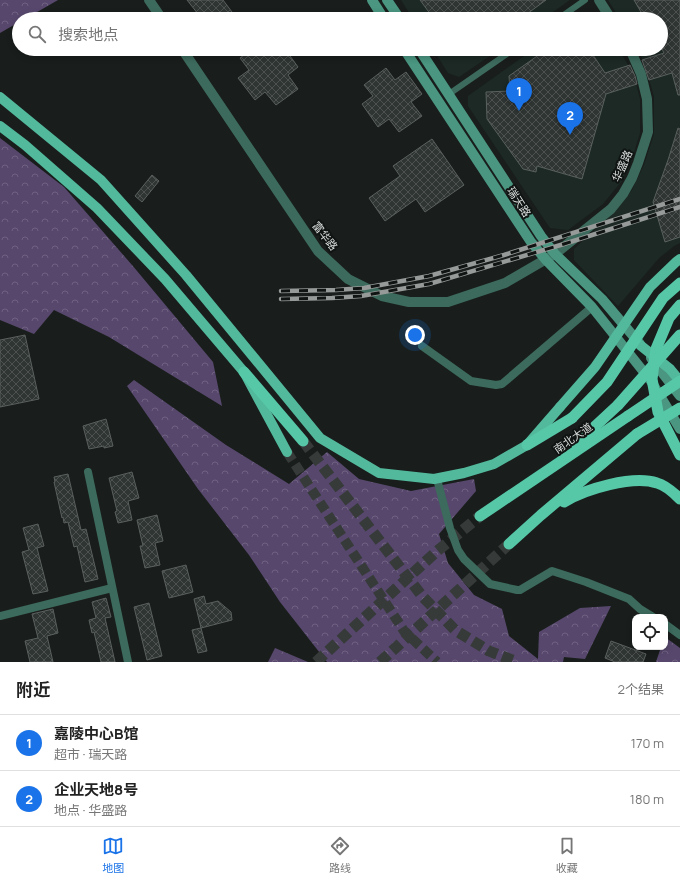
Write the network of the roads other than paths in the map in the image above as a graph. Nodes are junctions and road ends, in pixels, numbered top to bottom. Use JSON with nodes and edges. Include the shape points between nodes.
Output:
{"nodes":[{"id":1,"x":149,"y":0,"type":"edge"},
{"id":2,"x":372,"y":0,"type":"edge"},
{"id":3,"x":388,"y":0,"type":"edge"},
{"id":4,"x":585,"y":0,"type":"edge"},
{"id":5,"x":600,"y":0,"type":"edge"},
{"id":6,"x":157,"y":12,"type":"edge"},
{"id":7,"x":380,"y":12,"type":"edge"},
{"id":8,"x":396,"y":12,"type":"edge"},
{"id":9,"x":568,"y":12,"type":"edge"},
{"id":10,"x":607,"y":12,"type":"edge"},
{"id":11,"x":187,"y":56,"type":"edge"},
{"id":12,"x":409,"y":56,"type":"edge"},
{"id":13,"x":424,"y":56,"type":"edge"},
{"id":14,"x":504,"y":56,"type":"edge"},
{"id":15,"x":633,"y":56,"type":"edge"},
{"id":16,"x":449,"y":94,"type":"junction"},
{"id":17,"x":0,"y":97,"type":"edge"},
{"id":18,"x":0,"y":126,"type":"edge"},
{"id":19,"x":555,"y":254,"type":"junction"},
{"id":20,"x":680,"y":259,"type":"edge"},
{"id":21,"x":546,"y":260,"type":"junction"},
{"id":22,"x":680,"y":283,"type":"edge"},
{"id":23,"x":680,"y":306,"type":"edge"},
{"id":24,"x":592,"y":307,"type":"junction"},
{"id":25,"x":680,"y":335,"type":"edge"},
{"id":26,"x":640,"y":345,"type":"junction"},
{"id":27,"x":422,"y":346,"type":"dead end"},
{"id":28,"x":244,"y":372,"type":"junction"},
{"id":29,"x":680,"y":381,"type":"edge"},
{"id":30,"x":680,"y":396,"type":"edge"},
{"id":31,"x":680,"y":408,"type":"edge"},
{"id":32,"x":680,"y":428,"type":"edge"},
{"id":33,"x":303,"y":441,"type":"tunnel mouth"},
{"id":34,"x":527,"y":445,"type":"junction"},
{"id":35,"x":287,"y":452,"type":"tunnel mouth"},
{"id":36,"x":680,"y":455,"type":"edge"},
{"id":37,"x":550,"y":469,"type":"junction"},
{"id":38,"x":88,"y":472,"type":"dead end"},
{"id":39,"x":437,"y":479,"type":"junction"},
{"id":40,"x":680,"y":499,"type":"edge"},
{"id":41,"x":541,"y":515,"type":"junction"},
{"id":42,"x":480,"y":516,"type":"tunnel mouth"},
{"id":43,"x":509,"y":544,"type":"tunnel mouth"},
{"id":44,"x":112,"y":588,"type":"junction"},
{"id":45,"x":648,"y":614,"type":"edge"},
{"id":46,"x":0,"y":616,"type":"edge"},
{"id":47,"x":668,"y":626,"type":"edge"},
{"id":48,"x":680,"y":635,"type":"edge"},
{"id":49,"x":128,"y":662,"type":"edge"}],
"edges":[{"from":1,"to":6,"type":"street"},
{"from":2,"to":7,"type":"main road"},
{"from":3,"to":8,"type":"main road"},
{"from":4,"to":9,"type":"street"},
{"from":5,"to":10,"type":"street"},
{"from":11,"to":21,"type":"street","name":"富华路","via":[[318,251],[348,279],[382,296],[409,302],[448,302],[505,283]]},
{"from":12,"to":21,"type":"main road","name":"瑞天路"},
{"from":13,"to":16,"type":"main road","name":"瑞天路"},
{"from":14,"to":16,"type":"street"},
{"from":15,"to":19,"type":"street","name":"华盛路","via":[[647,99],[648,132],[638,163],[623,194],[611,208]]},
{"from":16,"to":19,"type":"main road","name":"瑞天路"},
{"from":17,"to":39,"type":"main road","via":[[101,180],[186,275],[320,438],[379,473]]},
{"from":18,"to":28,"type":"main road","via":[[97,208],[165,279]]},
{"from":19,"to":21,"type":"street","name":"华盛路"},
{"from":19,"to":26,"type":"main road","name":"瑞天路","via":[[602,299]]},
{"from":20,"to":34,"type":"main road","bridge":true,"via":[[650,287],[595,367]]},
{"from":21,"to":24,"type":"main road","name":"瑞天路"},
{"from":22,"to":34,"type":"highway","bridge":true,"via":[[663,298],[607,382],[572,418]]},
{"from":23,"to":36,"type":"highway","bridge":true,"via":[[669,318],[656,349],[652,379],[658,412]]},
{"from":24,"to":27,"type":"street","via":[[502,384],[471,381]]},
{"from":24,"to":32,"type":"main road","name":"瑞天路","via":[[650,381]]},
{"from":25,"to":37,"type":"highway","bridge":true,"via":[[618,405]]},
{"from":26,"to":29,"type":"main road","via":[[670,369]]},
{"from":26,"to":30,"type":"main road","name":"瑞天路"},
{"from":28,"to":33,"type":"highway"},
{"from":28,"to":35,"type":"main road"},
{"from":29,"to":37,"type":"highway","name":"南北大道","bridge":true},
{"from":31,"to":41,"type":"highway","bridge":true,"via":[[637,434]]},
{"from":34,"to":39,"type":"main road","via":[[494,464]]},
{"from":37,"to":42,"type":"highway","name":"南北大道"},
{"from":38,"to":44,"type":"street"},
{"from":39,"to":45,"type":"street","via":[[458,550],[490,584],[520,590],[552,571],[629,599]]},
{"from":40,"to":41,"type":"highway","via":[[657,483],[633,480],[592,489]]},
{"from":41,"to":43,"type":"highway"},
{"from":44,"to":46,"type":"street"},
{"from":44,"to":49,"type":"street"},
{"from":47,"to":48,"type":"street"}]}
